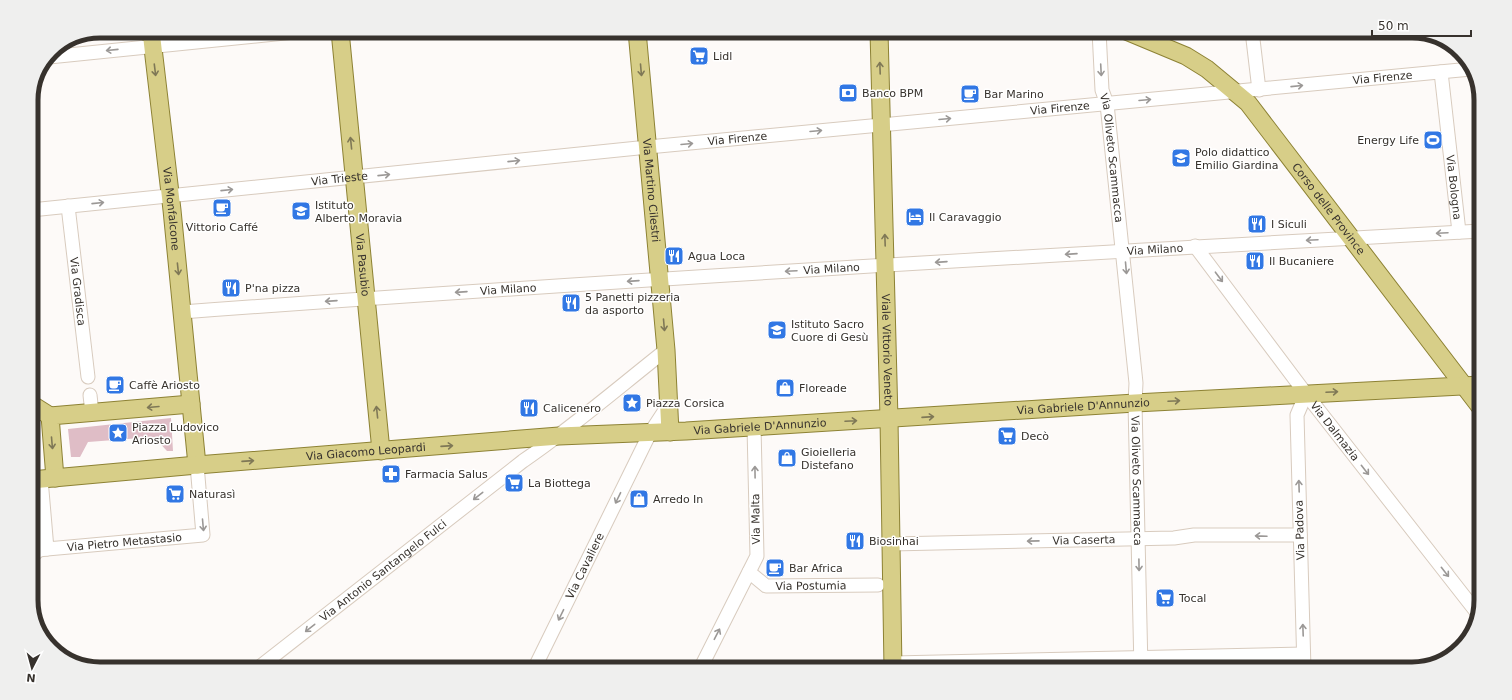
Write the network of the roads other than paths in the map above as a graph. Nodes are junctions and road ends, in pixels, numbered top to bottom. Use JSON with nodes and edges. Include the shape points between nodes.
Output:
{"nodes":[{"id":1,"x":171,"y":38,"type":"edge"},
{"id":2,"x":341,"y":38,"type":"edge"},
{"id":3,"x":638,"y":38,"type":"edge"},
{"id":4,"x":879,"y":38,"type":"edge"},
{"id":5,"x":1099,"y":38,"type":"edge"},
{"id":6,"x":1143,"y":38,"type":"edge"},
{"id":7,"x":1253,"y":38,"type":"edge"},
{"id":8,"x":152,"y":39,"type":"edge"},
{"id":9,"x":57,"y":56,"type":"edge"},
{"id":10,"x":1466,"y":69,"type":"edge"},
{"id":11,"x":1441,"y":72,"type":"junction"},
{"id":12,"x":1259,"y":90,"type":"junction"},
{"id":13,"x":1234,"y":92,"type":"junction"},
{"id":14,"x":1107,"y":104,"type":"junction"},
{"id":15,"x":882,"y":125,"type":"junction"},
{"id":16,"x":648,"y":147,"type":"junction"},
{"id":17,"x":354,"y":178,"type":"junction"},
{"id":18,"x":170,"y":196,"type":"junction"},
{"id":19,"x":68,"y":206,"type":"junction"},
{"id":20,"x":38,"y":209,"type":"edge"},
{"id":21,"x":1474,"y":231,"type":"edge"},
{"id":22,"x":1459,"y":232,"type":"junction"},
{"id":23,"x":1351,"y":238,"type":"junction"},
{"id":24,"x":1195,"y":246,"type":"junction"},
{"id":25,"x":1124,"y":250,"type":"junction"},
{"id":26,"x":885,"y":266,"type":"junction"},
{"id":27,"x":660,"y":279,"type":"junction"},
{"id":28,"x":366,"y":298,"type":"junction"},
{"id":29,"x":182,"y":312,"type":"junction"},
{"id":30,"x":666,"y":350,"type":"junction"},
{"id":31,"x":88,"y":377,"type":"dead end"},
{"id":32,"x":1474,"y":384,"type":"edge"},
{"id":33,"x":1463,"y":385,"type":"junction"},
{"id":34,"x":1306,"y":394,"type":"junction"},
{"id":35,"x":90,"y":395,"type":"dead end"},
{"id":36,"x":1474,"y":399,"type":"edge"},
{"id":37,"x":1135,"y":403,"type":"junction"},
{"id":38,"x":669,"y":404,"type":"junction"},
{"id":39,"x":186,"y":405,"type":"junction"},
{"id":40,"x":41,"y":410,"type":"edge"},
{"id":41,"x":92,"y":413,"type":"junction"},
{"id":42,"x":889,"y":419,"type":"junction"},
{"id":43,"x":754,"y":427,"type":"junction"},
{"id":44,"x":678,"y":432,"type":"junction"},
{"id":45,"x":650,"y":433,"type":"junction"},
{"id":46,"x":559,"y":436,"type":"junction"},
{"id":47,"x":522,"y":440,"type":"junction"},
{"id":48,"x":381,"y":451,"type":"junction"},
{"id":49,"x":523,"y":461,"type":"junction"},
{"id":50,"x":198,"y":465,"type":"junction"},
{"id":51,"x":42,"y":479,"type":"edge"},
{"id":52,"x":1300,"y":535,"type":"junction"},
{"id":53,"x":1138,"y":539,"type":"junction"},
{"id":54,"x":891,"y":544,"type":"junction"},
{"id":55,"x":47,"y":549,"type":"junction"},
{"id":56,"x":38,"y":550,"type":"edge"},
{"id":57,"x":749,"y":572,"type":"junction"},
{"id":58,"x":878,"y":585,"type":"dead end"},
{"id":59,"x":1473,"y":608,"type":"edge"},
{"id":60,"x":1303,"y":654,"type":"junction"},
{"id":61,"x":266,"y":662,"type":"edge"},
{"id":62,"x":537,"y":662,"type":"edge"},
{"id":63,"x":704,"y":662,"type":"edge"},
{"id":64,"x":893,"y":662,"type":"edge"},
{"id":65,"x":1141,"y":662,"type":"edge"},
{"id":66,"x":1159,"y":662,"type":"edge"},
{"id":67,"x":1304,"y":662,"type":"edge"}],
"edges":[{"from":1,"to":8,"type":"street"},
{"from":17,"to":2,"type":"main road","name":"Via Pasubio","one_way":true},
{"from":3,"to":16,"type":"main road","name":"Via Martino Cilestri","one_way":true},
{"from":15,"to":4,"type":"main road","name":"Viale Vittorio Veneto","one_way":true},
{"from":5,"to":14,"type":"street","name":"Via Oliveto Scammacca","one_way":true,"via":[[1102,90]]},
{"from":6,"to":13,"type":"main road","name":"Corso delle Province","via":[[1186,56],[1207,69]]},
{"from":7,"to":12,"type":"street"},
{"from":8,"to":9,"type":"street","one_way":true},
{"from":8,"to":18,"type":"main road","name":"Via Monfalcone","one_way":true},
{"from":10,"to":11,"type":"street","name":"Via Firenze"},
{"from":12,"to":11,"type":"street","name":"Via Firenze","one_way":true},
{"from":11,"to":22,"type":"street","name":"Via Bologna"},
{"from":12,"to":13,"type":"street","name":"Via Firenze"},
{"from":14,"to":13,"type":"street","name":"Via Firenze","one_way":true},
{"from":13,"to":23,"type":"main road","name":"Corso delle Province","via":[[1248,104]]},
{"from":15,"to":14,"type":"street","name":"Via Firenze","one_way":true},
{"from":14,"to":25,"type":"street","name":"Via Oliveto Scammacca"},
{"from":16,"to":15,"type":"street","name":"Via Firenze","one_way":true},
{"from":26,"to":15,"type":"main road","name":"Viale Vittorio Veneto","one_way":true},
{"from":17,"to":16,"type":"street","name":"Via Trieste","one_way":true},
{"from":16,"to":27,"type":"main road","name":"Via Martino Cilestri"},
{"from":18,"to":17,"type":"street","name":"Via Trieste","one_way":true},
{"from":17,"to":28,"type":"main road","name":"Via Pasubio"},
{"from":19,"to":18,"type":"street","name":"Via Trieste","one_way":true},
{"from":18,"to":29,"type":"main road","name":"Via Monfalcone","one_way":true},
{"from":19,"to":20,"type":"street","name":"Via Trieste"},
{"from":19,"to":31,"type":"street","name":"Via Gradisca"},
{"from":21,"to":22,"type":"street","name":"Via Milano"},
{"from":22,"to":23,"type":"street","name":"Via Milano","one_way":true},
{"from":23,"to":24,"type":"street","name":"Via Milano","one_way":true},
{"from":23,"to":33,"type":"main road","name":"Corso delle Province"},
{"from":24,"to":25,"type":"street","name":"Via Milano"},
{"from":24,"to":34,"type":"street","name":"Via Dalmazia","one_way":true},
{"from":25,"to":26,"type":"street","name":"Via Milano","one_way":true},
{"from":25,"to":37,"type":"street","name":"Via Oliveto Scammacca","one_way":true,"via":[[1136,383]]},
{"from":26,"to":27,"type":"street","name":"Via Milano","one_way":true},
{"from":26,"to":42,"type":"main road","name":"Viale Vittorio Veneto"},
{"from":27,"to":28,"type":"street","name":"Via Milano","one_way":true},
{"from":27,"to":30,"type":"main road","name":"Via Martino Cilestri","one_way":true},
{"from":28,"to":29,"type":"street","name":"Via Milano","one_way":true},
{"from":48,"to":28,"type":"main road","name":"Via Pasubio","one_way":true},
{"from":29,"to":39,"type":"main road","name":"Via Monfalcone","via":[[190,386]]},
{"from":30,"to":38,"type":"main road","name":"Via Martino Cilestri"},
{"from":30,"to":46,"type":"street","name":"Via Antonio Santangelo Fulci"},
{"from":32,"to":33,"type":"main road","name":"Via Gabriele D'Annunzio"},
{"from":34,"to":33,"type":"main road","name":"Via Gabriele D'Annunzio","one_way":true},
{"from":33,"to":36,"type":"main road","name":"Corso delle Province"},
{"from":37,"to":34,"type":"main road","name":"Via Gabriele D'Annunzio","one_way":true},
{"from":52,"to":34,"type":"street","name":"Via Padova","one_way":true,"via":[[1297,415]]},
{"from":34,"to":59,"type":"street","name":"Via Dalmazia","one_way":true},
{"from":35,"to":41,"type":"street"},
{"from":42,"to":37,"type":"main road","name":"Via Gabriele D'Annunzio","one_way":true},
{"from":37,"to":53,"type":"street","name":"Via Oliveto Scammacca"},
{"from":38,"to":44,"type":"main road","name":"Via Martino Cilestri"},
{"from":38,"to":45,"type":"street","name":"Via Cavaliere"},
{"from":39,"to":41,"type":"main road","one_way":true},
{"from":39,"to":50,"type":"main road","name":"Via Monfalcone"},
{"from":40,"to":41,"type":"main road"},
{"from":40,"to":51,"type":"main road","one_way":true},
{"from":43,"to":42,"type":"main road","name":"Via Gabriele D'Annunzio","one_way":true},
{"from":42,"to":54,"type":"main road","name":"Viale Vittorio Veneto"},
{"from":43,"to":44,"type":"main road","name":"Via Gabriele D'Annunzio"},
{"from":57,"to":43,"type":"street","name":"Via Malta","one_way":true,"via":[[757,556]]},
{"from":44,"to":45,"type":"main road","name":"Via Gabriele D'Annunzio"},
{"from":45,"to":46,"type":"main road","name":"Via Gabriele D'Annunzio"},
{"from":45,"to":62,"type":"street","name":"Via Cavaliere","one_way":true},
{"from":46,"to":47,"type":"main road","name":"Via Giacomo Leopardi"},
{"from":46,"to":49,"type":"street","name":"Via Antonio Santangelo Fulci"},
{"from":48,"to":47,"type":"main road","name":"Via Giacomo Leopardi","one_way":true},
{"from":47,"to":49,"type":"street"},
{"from":50,"to":48,"type":"main road","name":"Via Giacomo Leopardi","one_way":true},
{"from":49,"to":61,"type":"street","name":"Via Antonio Santangelo Fulci","one_way":true},
{"from":50,"to":51,"type":"main road","name":"Via Giacomo Leopardi"},
{"from":50,"to":55,"type":"street","name":"Via Pietro Metastasio","one_way":true,"via":[[203,535]]},
{"from":51,"to":55,"type":"street"},
{"from":52,"to":53,"type":"street","name":"Via Caserta","one_way":true,"via":[[1194,535]]},
{"from":60,"to":52,"type":"street","name":"Via Padova","one_way":true},
{"from":53,"to":54,"type":"street","name":"Via Caserta","one_way":true},
{"from":53,"to":65,"type":"street","name":"Via Oliveto Scammacca","one_way":true},
{"from":54,"to":64,"type":"main road","name":"Viale Vittorio Veneto"},
{"from":55,"to":56,"type":"street"},
{"from":57,"to":58,"type":"street","name":"Via Postumia","via":[[766,586]]},
{"from":63,"to":57,"type":"street","name":"Via Malta","one_way":true},
{"from":60,"to":66,"type":"street"},
{"from":60,"to":67,"type":"street","name":"Via Padova"}]}
